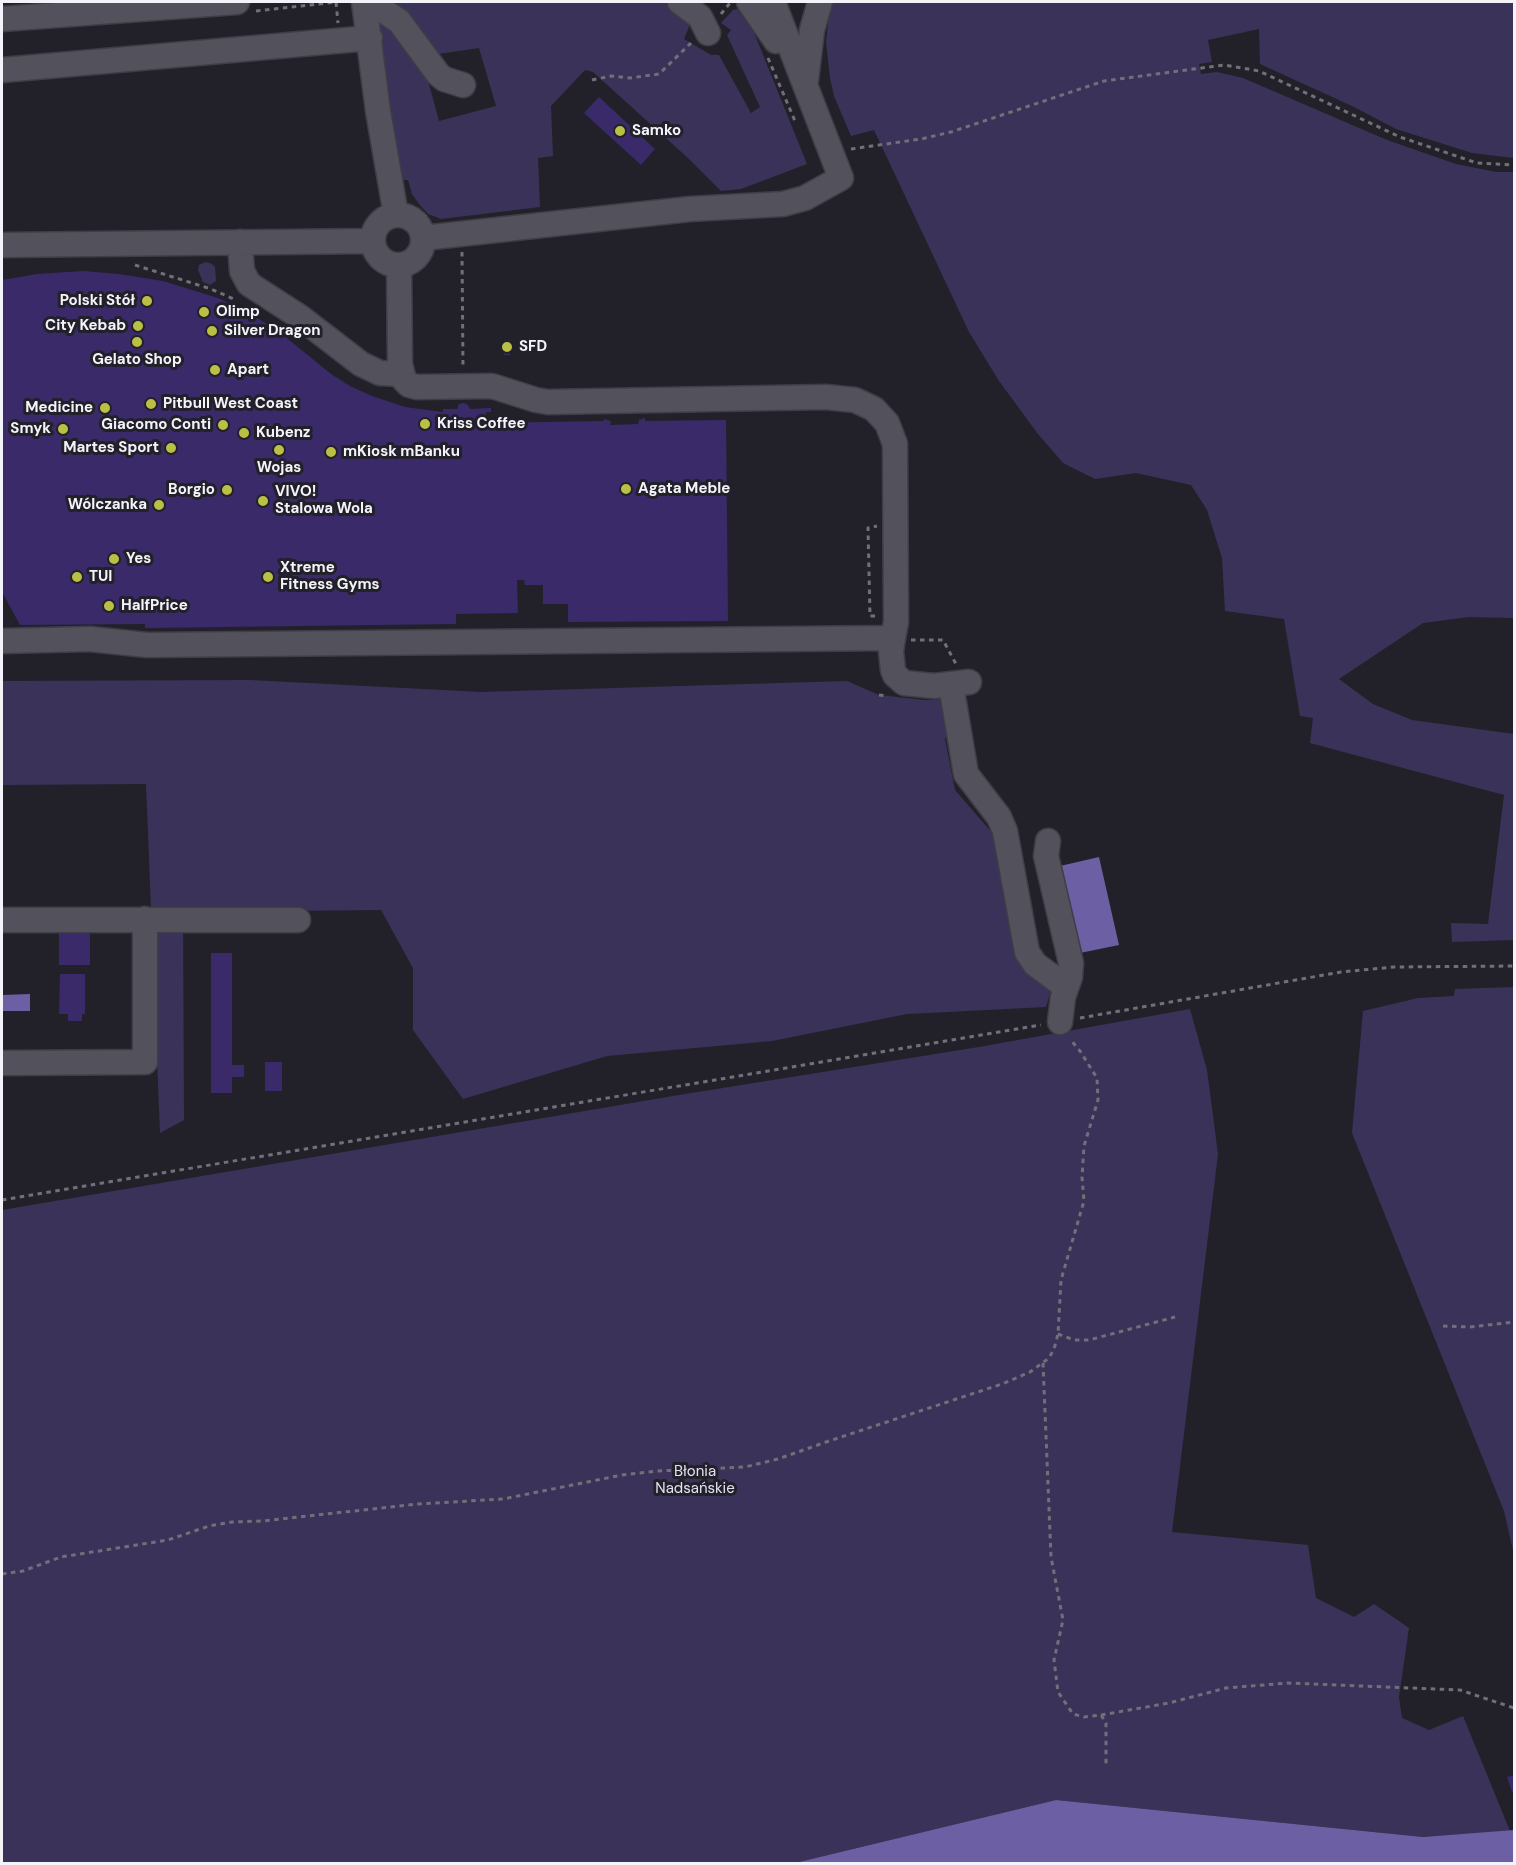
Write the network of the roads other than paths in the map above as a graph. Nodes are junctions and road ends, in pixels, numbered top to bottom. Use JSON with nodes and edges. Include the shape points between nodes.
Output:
{"nodes":[{"id":1,"x":237,"y":2,"type":"edge"},
{"id":2,"x":364,"y":2,"type":"edge"},
{"id":3,"x":370,"y":2,"type":"edge"},
{"id":4,"x":680,"y":2,"type":"edge"},
{"id":5,"x":749,"y":2,"type":"edge"},
{"id":6,"x":773,"y":2,"type":"edge"},
{"id":7,"x":787,"y":2,"type":"edge"},
{"id":8,"x":820,"y":2,"type":"edge"},
{"id":9,"x":2,"y":19,"type":"edge"},
{"id":10,"x":708,"y":33,"type":"road end"},
{"id":11,"x":786,"y":33,"type":"junction"},
{"id":12,"x":370,"y":39,"type":"junction"},
{"id":13,"x":2,"y":70,"type":"edge"},
{"id":14,"x":463,"y":85,"type":"dead end"},
{"id":15,"x":806,"y":86,"type":"junction"},
{"id":16,"x":396,"y":215,"type":"junction"},
{"id":17,"x":423,"y":238,"type":"junction"},
{"id":18,"x":373,"y":241,"type":"junction"},
{"id":19,"x":240,"y":242,"type":"junction"},
{"id":20,"x":2,"y":245,"type":"edge"},
{"id":21,"x":399,"y":265,"type":"junction"},
{"id":22,"x":401,"y":374,"type":"junction"},
{"id":23,"x":900,"y":632,"type":"junction"},
{"id":24,"x":2,"y":641,"type":"edge"},
{"id":25,"x":1048,"y":841,"type":"dead end"},
{"id":26,"x":145,"y":919,"type":"junction"},
{"id":27,"x":2,"y":920,"type":"edge"},
{"id":28,"x":298,"y":920,"type":"dead end"},
{"id":29,"x":1066,"y":987,"type":"junction"},
{"id":30,"x":1060,"y":1022,"type":"road end"},
{"id":31,"x":2,"y":1063,"type":"edge"}],
"edges":[{"from":1,"to":9,"type":"street"},
{"from":2,"to":12,"type":"street"},
{"from":3,"to":14,"type":"street","via":[[399,21],[438,74]]},
{"from":4,"to":10,"type":"street","via":[[700,17]]},
{"from":5,"to":15,"type":"street"},
{"from":6,"to":11,"type":"street"},
{"from":7,"to":11,"type":"street"},
{"from":8,"to":15,"type":"street"},
{"from":11,"to":15,"type":"street"},
{"from":12,"to":13,"type":"street"},
{"from":12,"to":16,"type":"street"},
{"from":15,"to":17,"type":"street","via":[[841,178],[805,198],[783,204],[690,209]]},
{"from":16,"to":17,"type":"street","via":[[411,218]]},
{"from":16,"to":18,"type":"street","via":[[379,223]]},
{"from":17,"to":21,"type":"street","via":[[415,258]]},
{"from":18,"to":19,"type":"street"},
{"from":18,"to":21,"type":"street","via":[[381,258]]},
{"from":19,"to":20,"type":"street"},
{"from":19,"to":22,"type":"street","via":[[242,271],[249,284],[361,364],[380,374]]},
{"from":21,"to":22,"type":"street"},
{"from":22,"to":23,"type":"street","via":[[409,385],[417,387],[492,386],[548,402],[826,398],[867,404],[887,423],[895,444]]},
{"from":23,"to":24,"type":"street","via":[[147,645],[90,639]]},
{"from":23,"to":29,"type":"street","via":[[892,664],[900,681],[918,686],[961,683],[966,774],[1005,831],[1027,952],[1035,964]]},
{"from":25,"to":29,"type":"street","via":[[1046,856],[1071,963]]},
{"from":26,"to":27,"type":"street"},
{"from":26,"to":28,"type":"street"},
{"from":26,"to":31,"type":"street","via":[[145,1062]]},
{"from":29,"to":30,"type":"street"}]}
